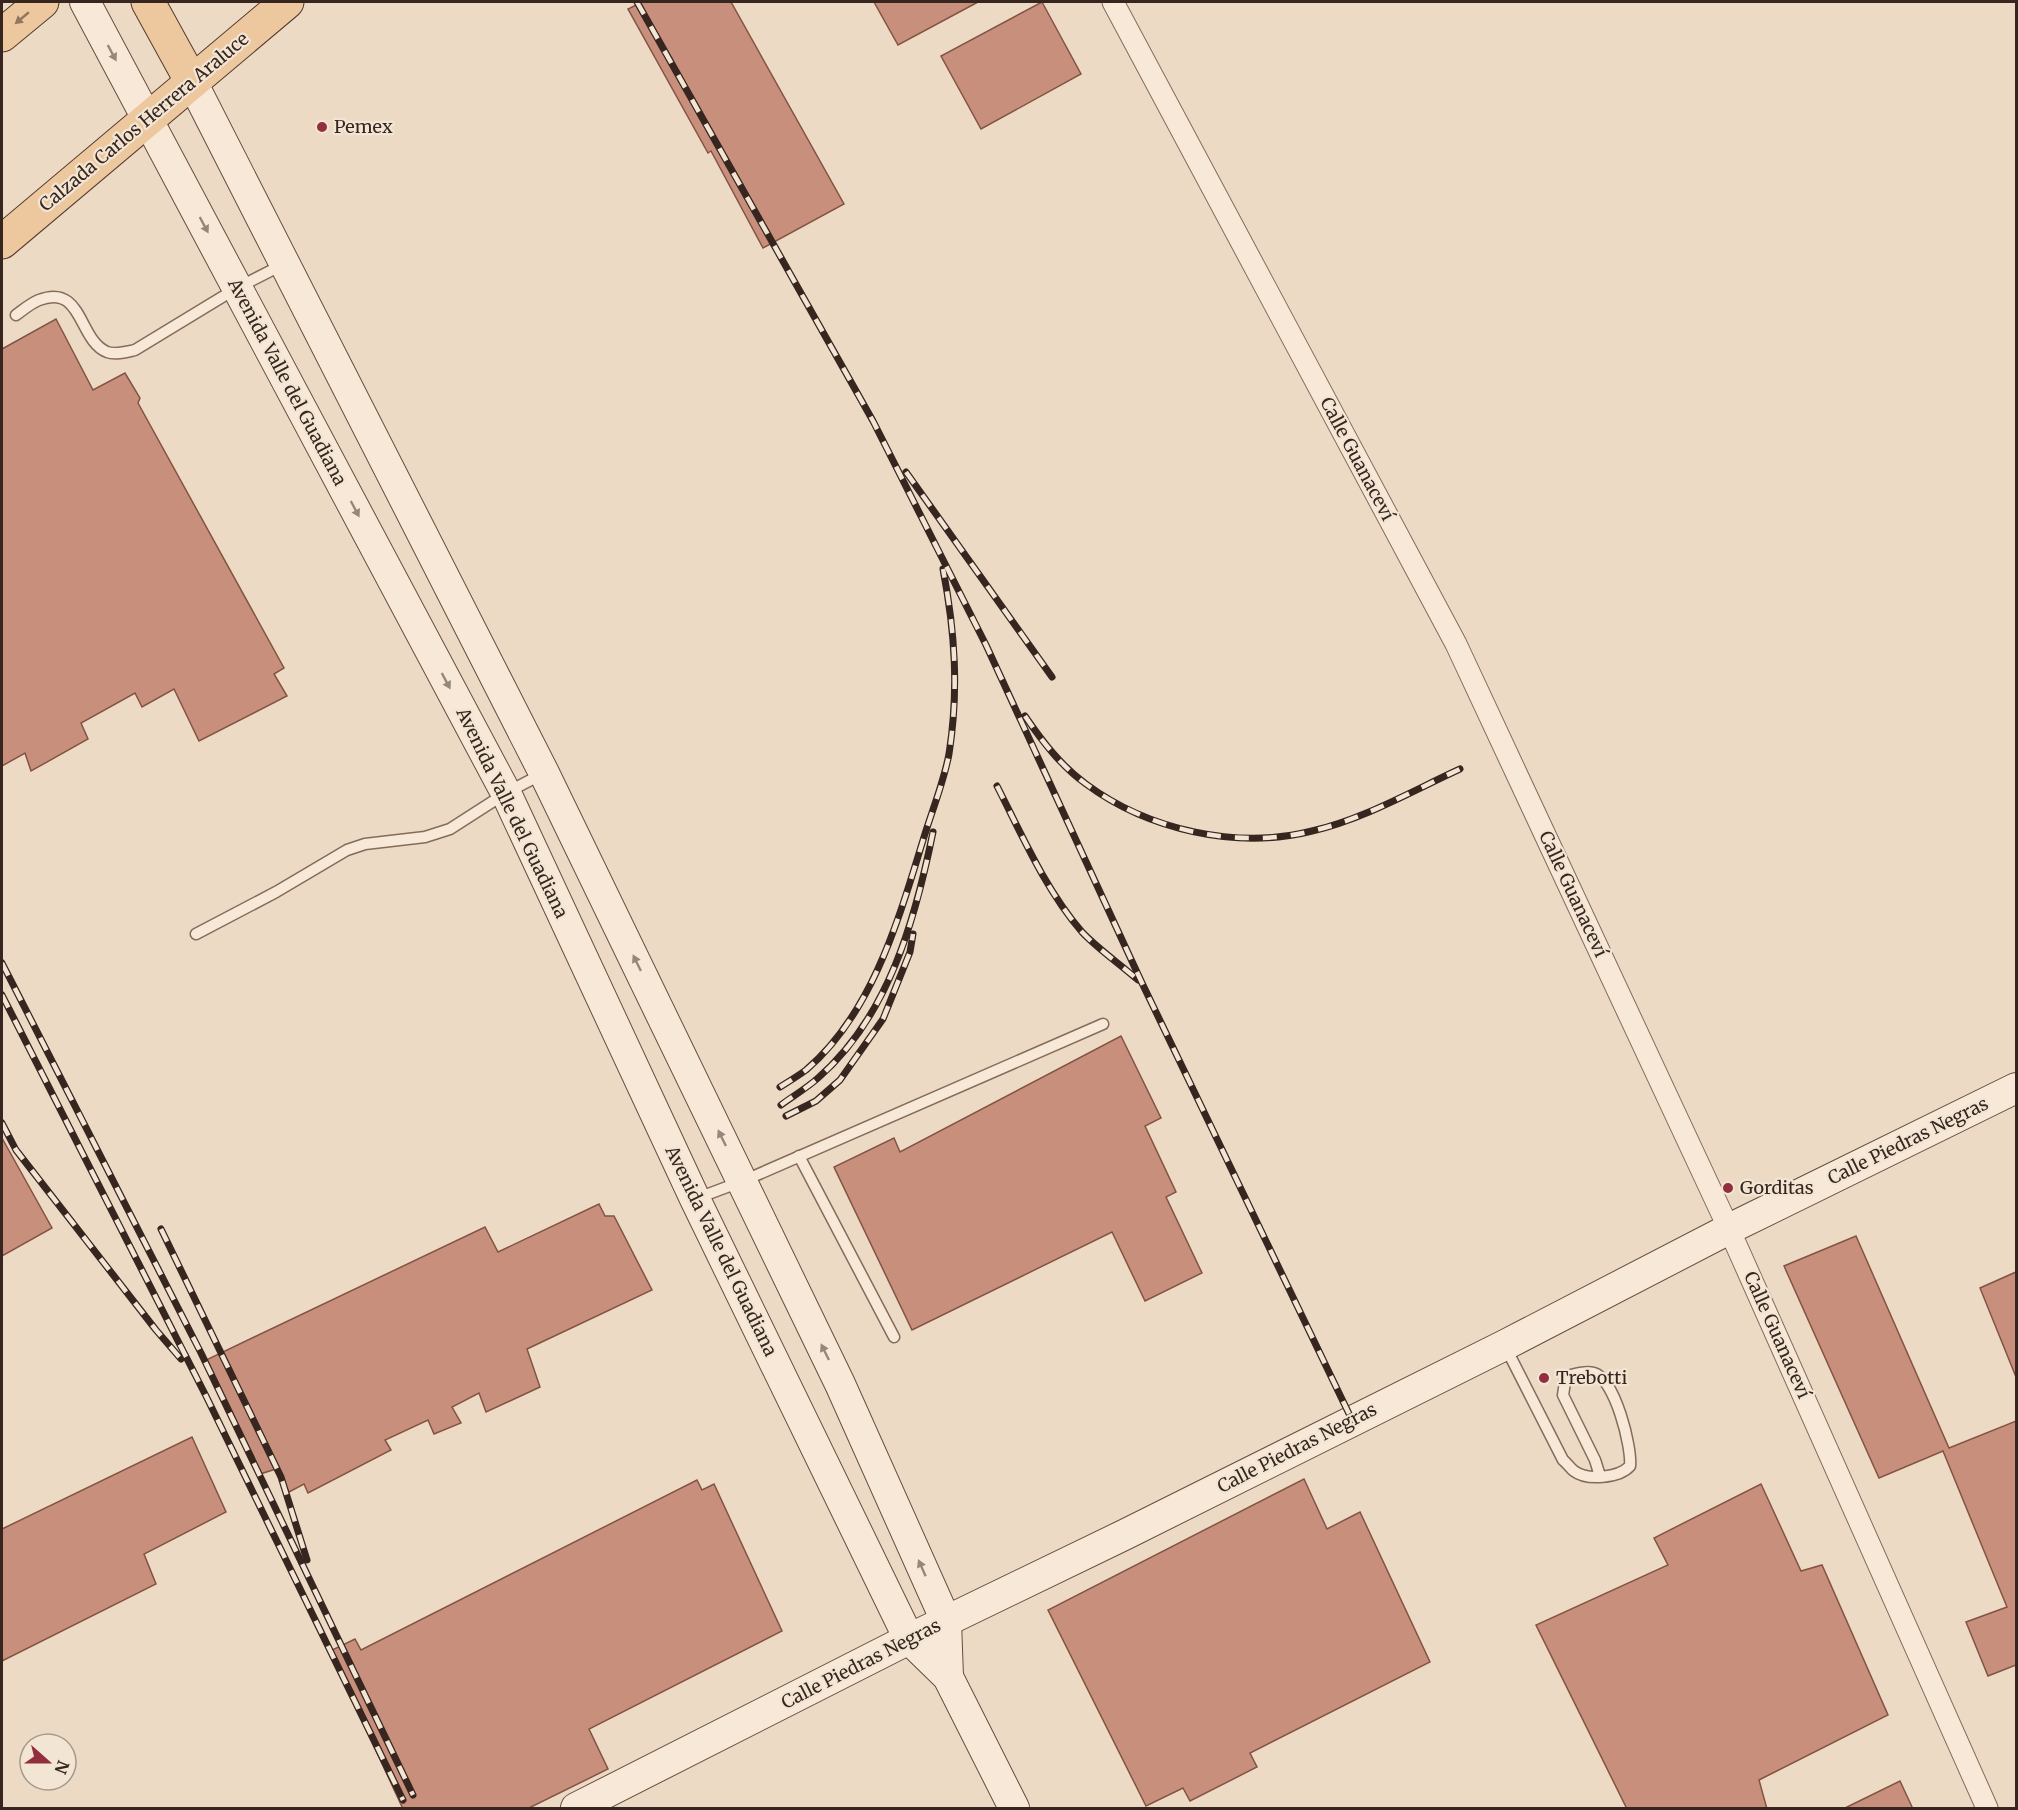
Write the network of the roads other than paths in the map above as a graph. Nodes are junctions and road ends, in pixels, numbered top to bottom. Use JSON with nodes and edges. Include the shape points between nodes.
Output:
{"nodes":[{"id":1,"x":42,"y":2,"type":"edge"},
{"id":2,"x":84,"y":2,"type":"edge"},
{"id":3,"x":148,"y":2,"type":"edge"},
{"id":4,"x":287,"y":2,"type":"edge"},
{"id":5,"x":1113,"y":2,"type":"edge"},
{"id":6,"x":2,"y":35,"type":"edge"},
{"id":7,"x":192,"y":82,"type":"junction"},
{"id":8,"x":147,"y":120,"type":"junction"},
{"id":9,"x":2,"y":242,"type":"edge"},
{"id":10,"x":285,"y":263,"type":"junction"},
{"id":11,"x":237,"y":288,"type":"junction"},
{"id":12,"x":16,"y":315,"type":"dead end"},
{"id":13,"x":544,"y":773,"type":"junction"},
{"id":14,"x":506,"y":793,"type":"junction"},
{"id":15,"x":196,"y":934,"type":"dead end"},
{"id":16,"x":1103,"y":1024,"type":"dead end"},
{"id":17,"x":2016,"y":1088,"type":"edge"},
{"id":18,"x":799,"y":1156,"type":"junction"},
{"id":19,"x":743,"y":1180,"type":"junction"},
{"id":20,"x":695,"y":1199,"type":"junction"},
{"id":21,"x":1729,"y":1229,"type":"junction"},
{"id":22,"x":894,"y":1337,"type":"dead end"},
{"id":23,"x":1505,"y":1345,"type":"junction"},
{"id":24,"x":840,"y":1384,"type":"junction"},
{"id":25,"x":795,"y":1404,"type":"junction"},
{"id":26,"x":1600,"y":1476,"type":"junction"},
{"id":27,"x":946,"y":1622,"type":"junction"},
{"id":28,"x":909,"y":1639,"type":"junction"},
{"id":29,"x":948,"y":1677,"type":"junction"},
{"id":30,"x":576,"y":1809,"type":"edge"},
{"id":31,"x":1014,"y":1809,"type":"edge"},
{"id":32,"x":1987,"y":1809,"type":"edge"}],
"edges":[{"from":1,"to":6,"type":"main road","one_way":true},
{"from":2,"to":8,"type":"main road","name":"Avenida Valle del Guadiana","one_way":true},
{"from":3,"to":7,"type":"main road"},
{"from":4,"to":7,"type":"main road","name":"Calzada Carlos Herrera Araluce"},
{"from":5,"to":21,"type":"street","name":"Calle Guanaceví","via":[[1456,644]]},
{"from":7,"to":8,"type":"main road","name":"Calzada Carlos Herrera Araluce"},
{"from":7,"to":10,"type":"main road"},
{"from":8,"to":9,"type":"main road","name":"Calzada Carlos Herrera Araluce"},
{"from":8,"to":11,"type":"main road","name":"Avenida Valle del Guadiana","one_way":true},
{"from":10,"to":11,"type":"lane"},
{"from":10,"to":13,"type":"main road"},
{"from":11,"to":12,"type":"lane","via":[[135,350],[123,353],[107,352],[96,343],[75,308],[58,297],[37,301]]},
{"from":11,"to":14,"type":"main road","name":"Avenida Valle del Guadiana","one_way":true},
{"from":13,"to":14,"type":"lane"},
{"from":19,"to":13,"type":"main road","one_way":true},
{"from":14,"to":15,"type":"lane","via":[[450,830],[347,850]]},
{"from":14,"to":20,"type":"main road","name":"Avenida Valle del Guadiana"},
{"from":16,"to":18,"type":"lane"},
{"from":17,"to":21,"type":"main road","name":"Calle Piedras Negras"},
{"from":18,"to":19,"type":"lane"},
{"from":18,"to":22,"type":"lane"},
{"from":19,"to":20,"type":"lane"},
{"from":24,"to":19,"type":"main road","one_way":true},
{"from":20,"to":25,"type":"main road","name":"Avenida Valle del Guadiana"},
{"from":21,"to":23,"type":"main road","name":"Calle Piedras Negras"},
{"from":21,"to":32,"type":"street","name":"Calle Guanaceví"},
{"from":23,"to":26,"type":"lane","via":[[1563,1460],[1575,1472]]},
{"from":23,"to":27,"type":"main road","name":"Calle Piedras Negras"},
{"from":24,"to":25,"type":"main road"},
{"from":27,"to":24,"type":"main road","one_way":true},
{"from":25,"to":28,"type":"main road","name":"Avenida Valle del Guadiana"},
{"from":26,"to":26,"type":"lane","via":[[1624,1472],[1630,1466],[1629,1443],[1613,1394],[1603,1379],[1595,1373],[1571,1375],[1563,1395]]},
{"from":27,"to":28,"type":"main road","name":"Calle Piedras Negras"},
{"from":27,"to":29,"type":"main road"},
{"from":28,"to":29,"type":"main road","name":"Avenida Valle del Guadiana"},
{"from":28,"to":30,"type":"main road","name":"Calle Piedras Negras"},
{"from":29,"to":31,"type":"main road"}]}
